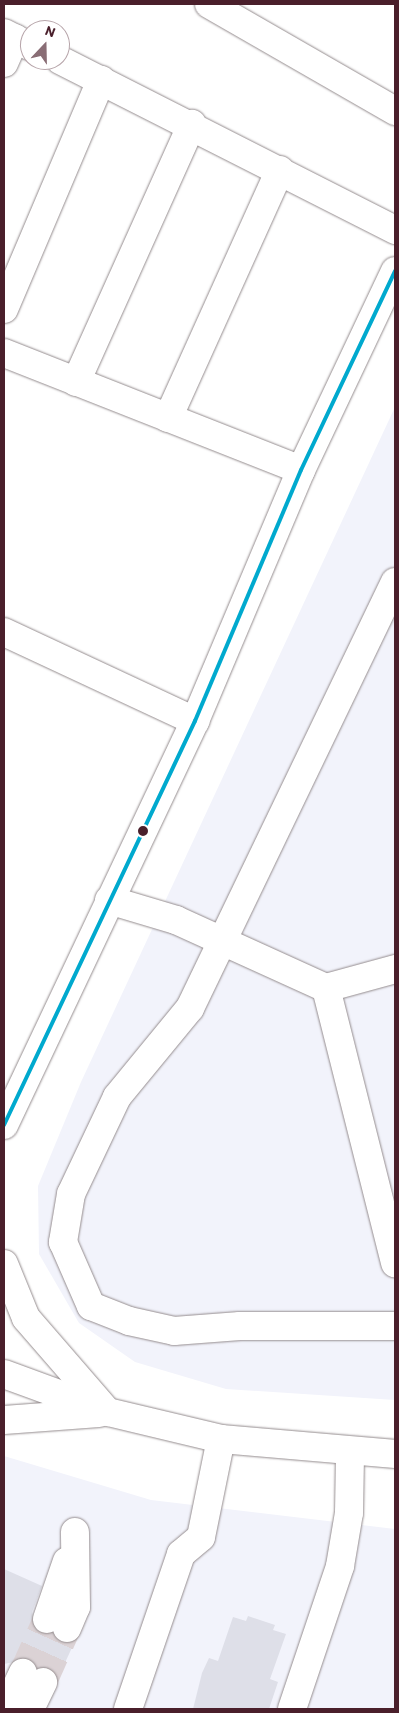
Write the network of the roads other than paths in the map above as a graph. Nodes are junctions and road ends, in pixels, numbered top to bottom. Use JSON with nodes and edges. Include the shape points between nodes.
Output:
{"nodes":[{"id":1,"x":209,"y":4,"type":"edge"},
{"id":2,"x":16,"y":39,"type":"edge"},
{"id":3,"x":4,"y":64,"type":"edge"},
{"id":4,"x":70,"y":65,"type":"edge"},
{"id":5,"x":101,"y":80,"type":"junction"},
{"id":6,"x":395,"y":111,"type":"edge"},
{"id":7,"x":192,"y":124,"type":"junction"},
{"id":8,"x":280,"y":170,"type":"junction"},
{"id":9,"x":395,"y":230,"type":"edge"},
{"id":10,"x":395,"y":271,"type":"edge"},
{"id":11,"x":4,"y":309,"type":"edge"},
{"id":12,"x":4,"y":353,"type":"edge"},
{"id":13,"x":76,"y":382,"type":"junction"},
{"id":14,"x":168,"y":418,"type":"junction"},
{"id":15,"x":301,"y":470,"type":"junction"},
{"id":16,"x":395,"y":582,"type":"edge"},
{"id":17,"x":4,"y":632,"type":"edge"},
{"id":18,"x":195,"y":721,"type":"junction"},
{"id":19,"x":109,"y":900,"type":"junction"},
{"id":20,"x":225,"y":940,"type":"junction"},
{"id":21,"x":395,"y":968,"type":"edge"},
{"id":22,"x":326,"y":988,"type":"junction"},
{"id":23,"x":4,"y":1125,"type":"edge"},
{"id":24,"x":4,"y":1264,"type":"edge"},
{"id":25,"x":395,"y":1264,"type":"edge"},
{"id":26,"x":395,"y":1326,"type":"edge"},
{"id":27,"x":4,"y":1374,"type":"edge"},
{"id":28,"x":108,"y":1412,"type":"junction"},
{"id":29,"x":4,"y":1420,"type":"edge"},
{"id":30,"x":222,"y":1438,"type":"junction"},
{"id":31,"x":350,"y":1454,"type":"junction"},
{"id":32,"x":395,"y":1454,"type":"edge"},
{"id":33,"x":340,"y":1566,"type":"junction"},
{"id":34,"x":6,"y":1709,"type":"edge"},
{"id":35,"x":30,"y":1709,"type":"edge"},
{"id":36,"x":128,"y":1709,"type":"edge"},
{"id":37,"x":275,"y":1709,"type":"edge"},
{"id":38,"x":292,"y":1709,"type":"edge"}],
"edges":[{"from":1,"to":6,"type":"street"},
{"from":2,"to":3,"type":"street"},
{"from":4,"to":5,"type":"street"},
{"from":5,"to":7,"type":"street"},
{"from":5,"to":11,"type":"street"},
{"from":7,"to":8,"type":"street"},
{"from":7,"to":13,"type":"street"},
{"from":8,"to":9,"type":"street"},
{"from":8,"to":14,"type":"street"},
{"from":10,"to":15,"type":"street"},
{"from":12,"to":13,"type":"street"},
{"from":13,"to":14,"type":"street"},
{"from":14,"to":15,"type":"street"},
{"from":15,"to":18,"type":"street"},
{"from":16,"to":20,"type":"street"},
{"from":17,"to":18,"type":"street"},
{"from":18,"to":19,"type":"street"},
{"from":19,"to":20,"type":"street"},
{"from":19,"to":23,"type":"street"},
{"from":20,"to":22,"type":"street"},
{"from":20,"to":26,"type":"street","via":[[190,1008],[117,1097],[71,1194],[63,1242],[91,1306],[174,1331],[240,1326]]},
{"from":21,"to":22,"type":"street"},
{"from":22,"to":25,"type":"street"},
{"from":24,"to":28,"type":"street","via":[[26,1318]]},
{"from":27,"to":28,"type":"street"},
{"from":28,"to":29,"type":"street"},
{"from":28,"to":30,"type":"street"},
{"from":30,"to":31,"type":"street"},
{"from":30,"to":36,"type":"street","via":[[201,1538],[181,1554]]},
{"from":31,"to":32,"type":"street"},
{"from":31,"to":33,"type":"street","via":[[349,1513]]},
{"from":33,"to":37,"type":"street","via":[[307,1617]]},
{"from":33,"to":38,"type":"street"},
{"from":34,"to":35,"type":"street","via":[[33,1677]]}]}
